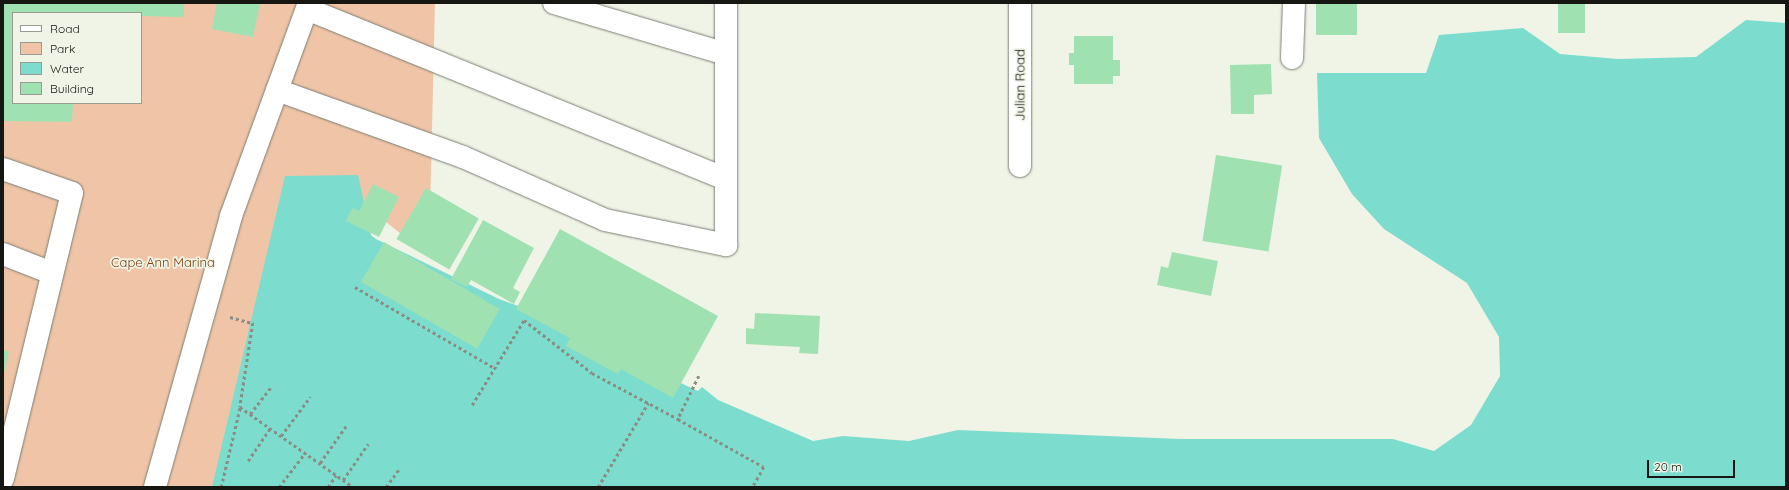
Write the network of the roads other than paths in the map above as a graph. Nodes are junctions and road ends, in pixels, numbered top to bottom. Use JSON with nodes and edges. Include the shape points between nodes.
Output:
{"nodes":[{"id":1,"x":554,"y":3,"type":"edge"},
{"id":2,"x":726,"y":3,"type":"edge"},
{"id":3,"x":1020,"y":3,"type":"edge"},
{"id":4,"x":1294,"y":3,"type":"edge"},
{"id":5,"x":308,"y":6,"type":"edge"},
{"id":6,"x":726,"y":54,"type":"junction"},
{"id":7,"x":1292,"y":58,"type":"dead end"},
{"id":8,"x":277,"y":90,"type":"junction"},
{"id":9,"x":1020,"y":166,"type":"dead end"},
{"id":10,"x":3,"y":169,"type":"edge"},
{"id":11,"x":726,"y":179,"type":"junction"},
{"id":12,"x":3,"y":254,"type":"edge"},
{"id":13,"x":52,"y":273,"type":"junction"},
{"id":14,"x":3,"y":479,"type":"edge"},
{"id":15,"x":156,"y":487,"type":"edge"}],
"edges":[{"from":1,"to":6,"type":"street"},
{"from":2,"to":6,"type":"street"},
{"from":3,"to":9,"type":"street","name":"Julian Road"},
{"from":4,"to":7,"type":"street"},
{"from":5,"to":8,"type":"street"},
{"from":5,"to":11,"type":"street"},
{"from":6,"to":11,"type":"street"},
{"from":8,"to":11,"type":"street","via":[[463,157],[604,220],[726,246]]},
{"from":8,"to":15,"type":"street","via":[[226,234]]},
{"from":10,"to":13,"type":"street","via":[[72,193]]},
{"from":12,"to":13,"type":"street"},
{"from":13,"to":14,"type":"street"}]}
